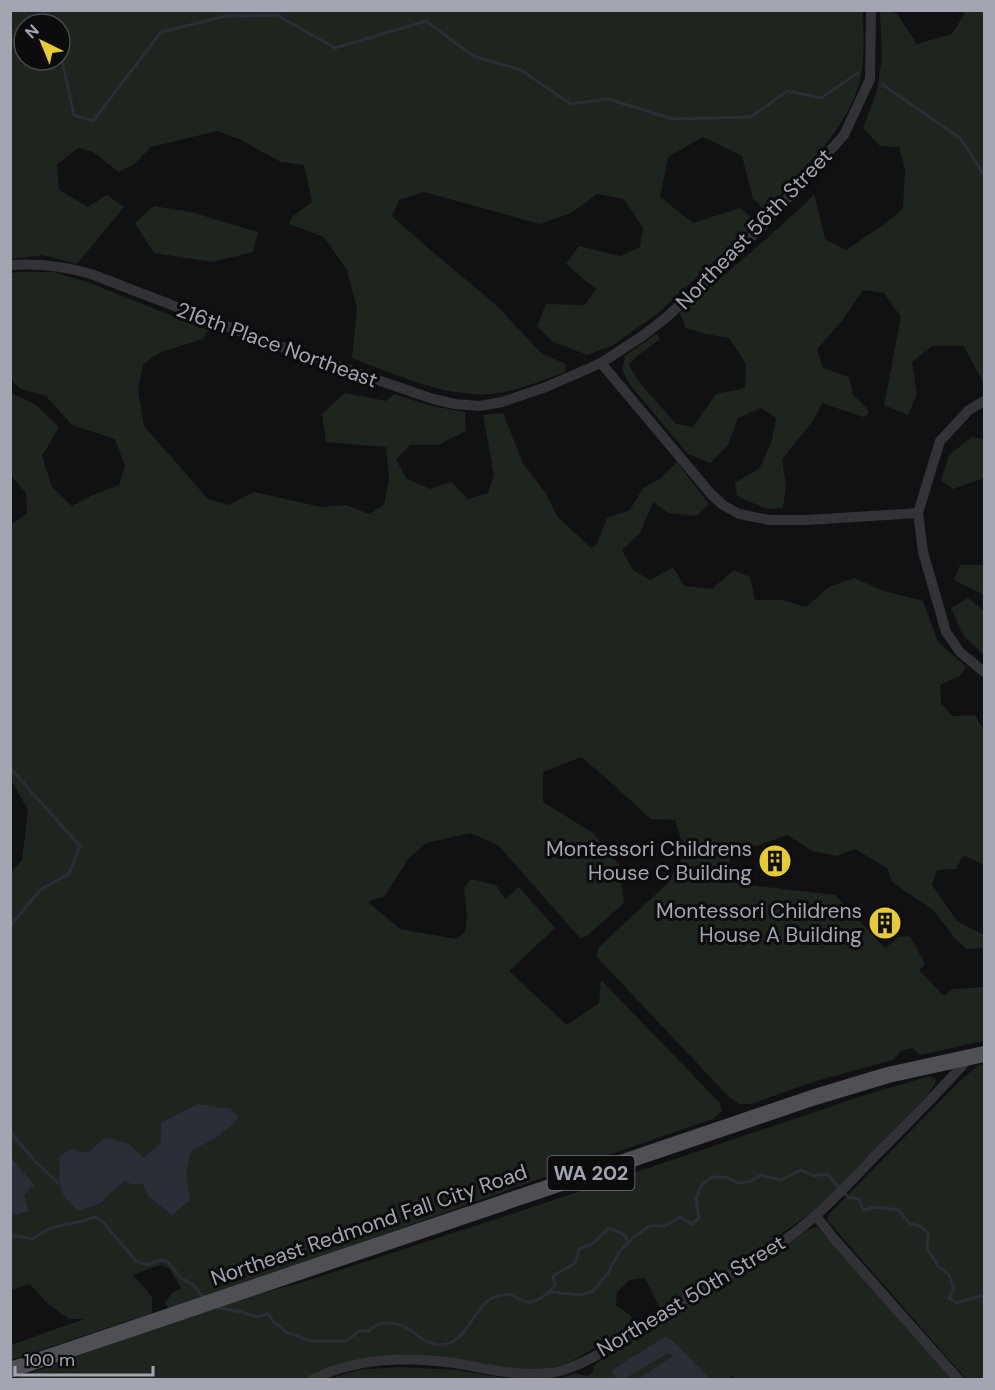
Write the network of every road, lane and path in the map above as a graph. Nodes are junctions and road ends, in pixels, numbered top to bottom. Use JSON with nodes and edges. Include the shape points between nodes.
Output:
{"nodes":[{"id":1,"x":871,"y":10,"type":"edge"},
{"id":2,"x":10,"y":265,"type":"edge"},
{"id":3,"x":601,"y":363,"type":"junction"},
{"id":4,"x":546,"y":387,"type":"joint"},
{"id":5,"x":984,"y":401,"type":"edge"},
{"id":6,"x":918,"y":513,"type":"junction"},
{"id":7,"x":984,"y":672,"type":"edge"},
{"id":8,"x":977,"y":1056,"type":"edge"},
{"id":9,"x":816,"y":1216,"type":"junction"},
{"id":10,"x":10,"y":1370,"type":"edge"},
{"id":11,"x":312,"y":1380,"type":"edge"},
{"id":12,"x":959,"y":1380,"type":"edge"}],
"edges":[{"from":1,"to":3,"type":"street","name":"Northeast 56th Street","via":[[870,79],[844,135],[761,228],[667,317]]},
{"from":2,"to":4,"type":"street","name":"216th Place Northeast","via":[[66,267],[91,274],[284,348],[455,404],[479,406],[502,402]]},
{"from":3,"to":4,"type":"street","name":"Northeast 56th Street"},
{"from":3,"to":6,"type":"street","via":[[711,494],[739,514],[769,520],[807,520]]},
{"from":5,"to":6,"type":"street","via":[[969,410],[940,441]]},
{"from":6,"to":7,"type":"street","via":[[923,552],[946,632],[960,652]]},
{"from":8,"to":9,"type":"street","name":"Northeast 50th Street"},
{"from":8,"to":10,"type":"main road","name":"Northeast Redmond Fall City Road","number":"WA 202","via":[[888,1075],[815,1097]]},
{"from":9,"to":11,"type":"street","name":"Northeast 50th Street","via":[[790,1237],[609,1347],[552,1373],[531,1375],[451,1363],[386,1360],[347,1366]]},
{"from":9,"to":12,"type":"street"}]}
